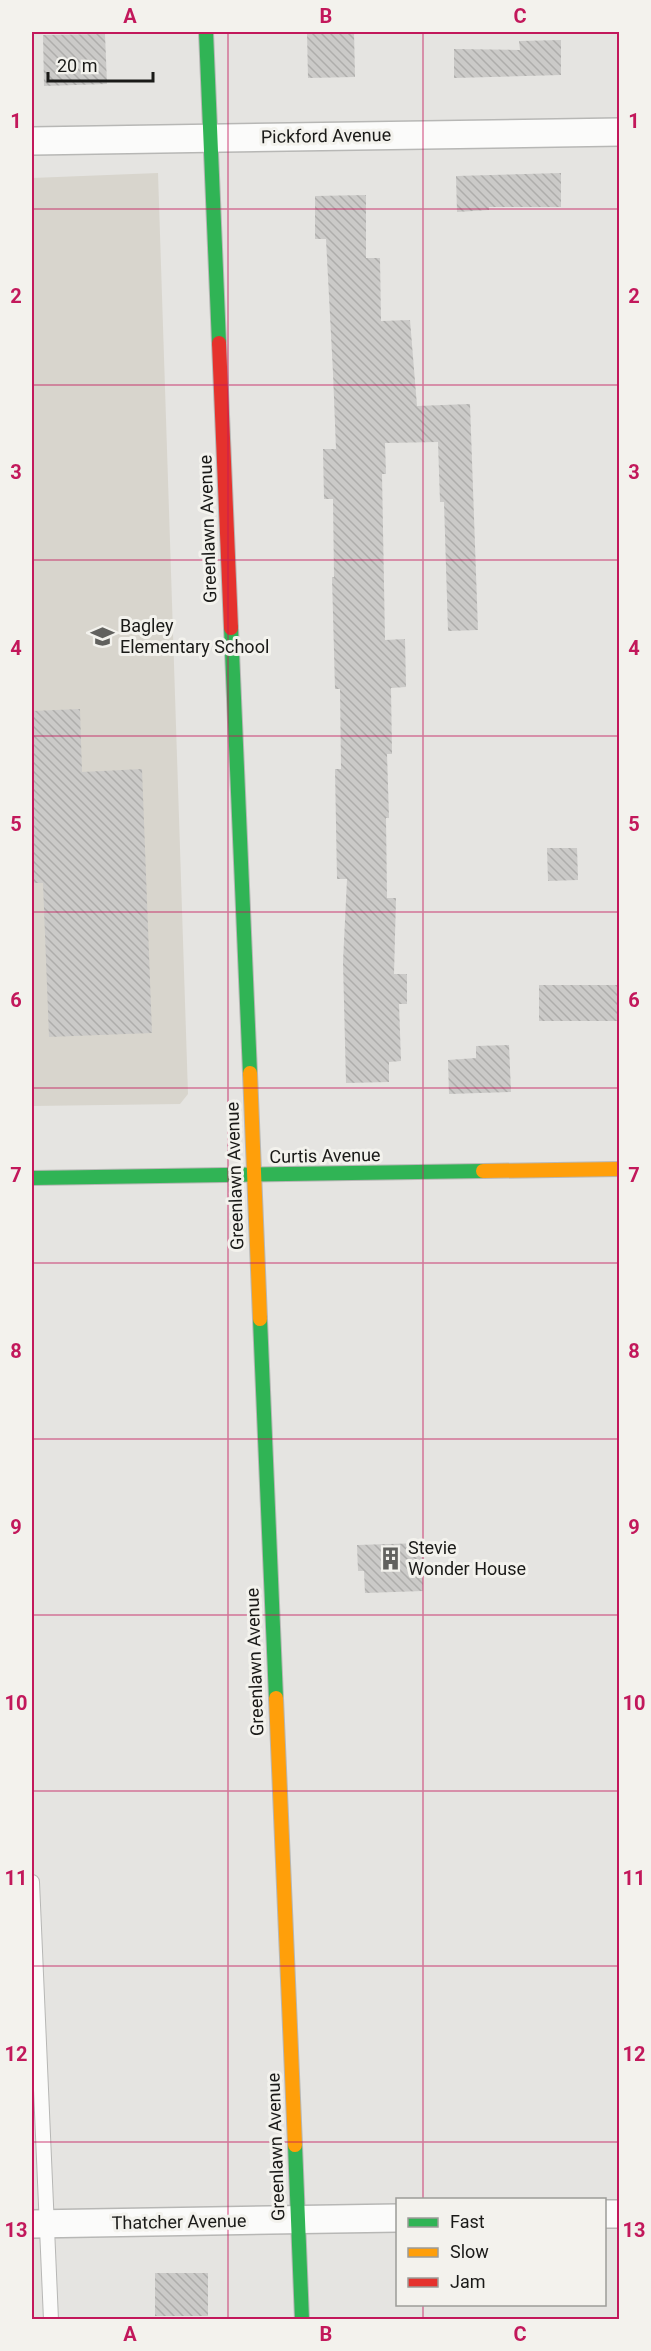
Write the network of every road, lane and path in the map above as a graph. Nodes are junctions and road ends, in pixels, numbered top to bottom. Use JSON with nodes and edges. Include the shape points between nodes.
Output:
{"nodes":[{"id":1,"x":206,"y":32,"type":"edge"},
{"id":2,"x":620,"y":132,"type":"edge"},
{"id":3,"x":211,"y":138,"type":"junction"},
{"id":4,"x":32,"y":141,"type":"edge"},
{"id":5,"x":620,"y":1169,"type":"edge"},
{"id":6,"x":252,"y":1175,"type":"junction"},
{"id":7,"x":32,"y":1178,"type":"edge"},
{"id":8,"x":32,"y":1882,"type":"edge"},
{"id":9,"x":396,"y":2218,"type":"edge"},
{"id":10,"x":298,"y":2220,"type":"junction"},
{"id":11,"x":40,"y":2224,"type":"edge"},
{"id":12,"x":51,"y":2319,"type":"edge"},
{"id":13,"x":302,"y":2319,"type":"edge"}],
"edges":[{"from":1,"to":3,"type":"street","name":"Greenlawn Avenue"},
{"from":2,"to":3,"type":"street","name":"Pickford Avenue"},
{"from":3,"to":4,"type":"street","name":"Pickford Avenue"},
{"from":3,"to":6,"type":"street","name":"Greenlawn Avenue"},
{"from":5,"to":6,"type":"street","name":"Curtis Avenue"},
{"from":6,"to":7,"type":"street","name":"Curtis Avenue"},
{"from":6,"to":10,"type":"street","name":"Greenlawn Avenue"},
{"from":8,"to":11,"type":"lane"},
{"from":9,"to":10,"type":"street","name":"Thatcher Avenue"},
{"from":10,"to":11,"type":"street","name":"Thatcher Avenue"},
{"from":10,"to":13,"type":"street","name":"Greenlawn Avenue"},
{"from":11,"to":12,"type":"lane"}]}
